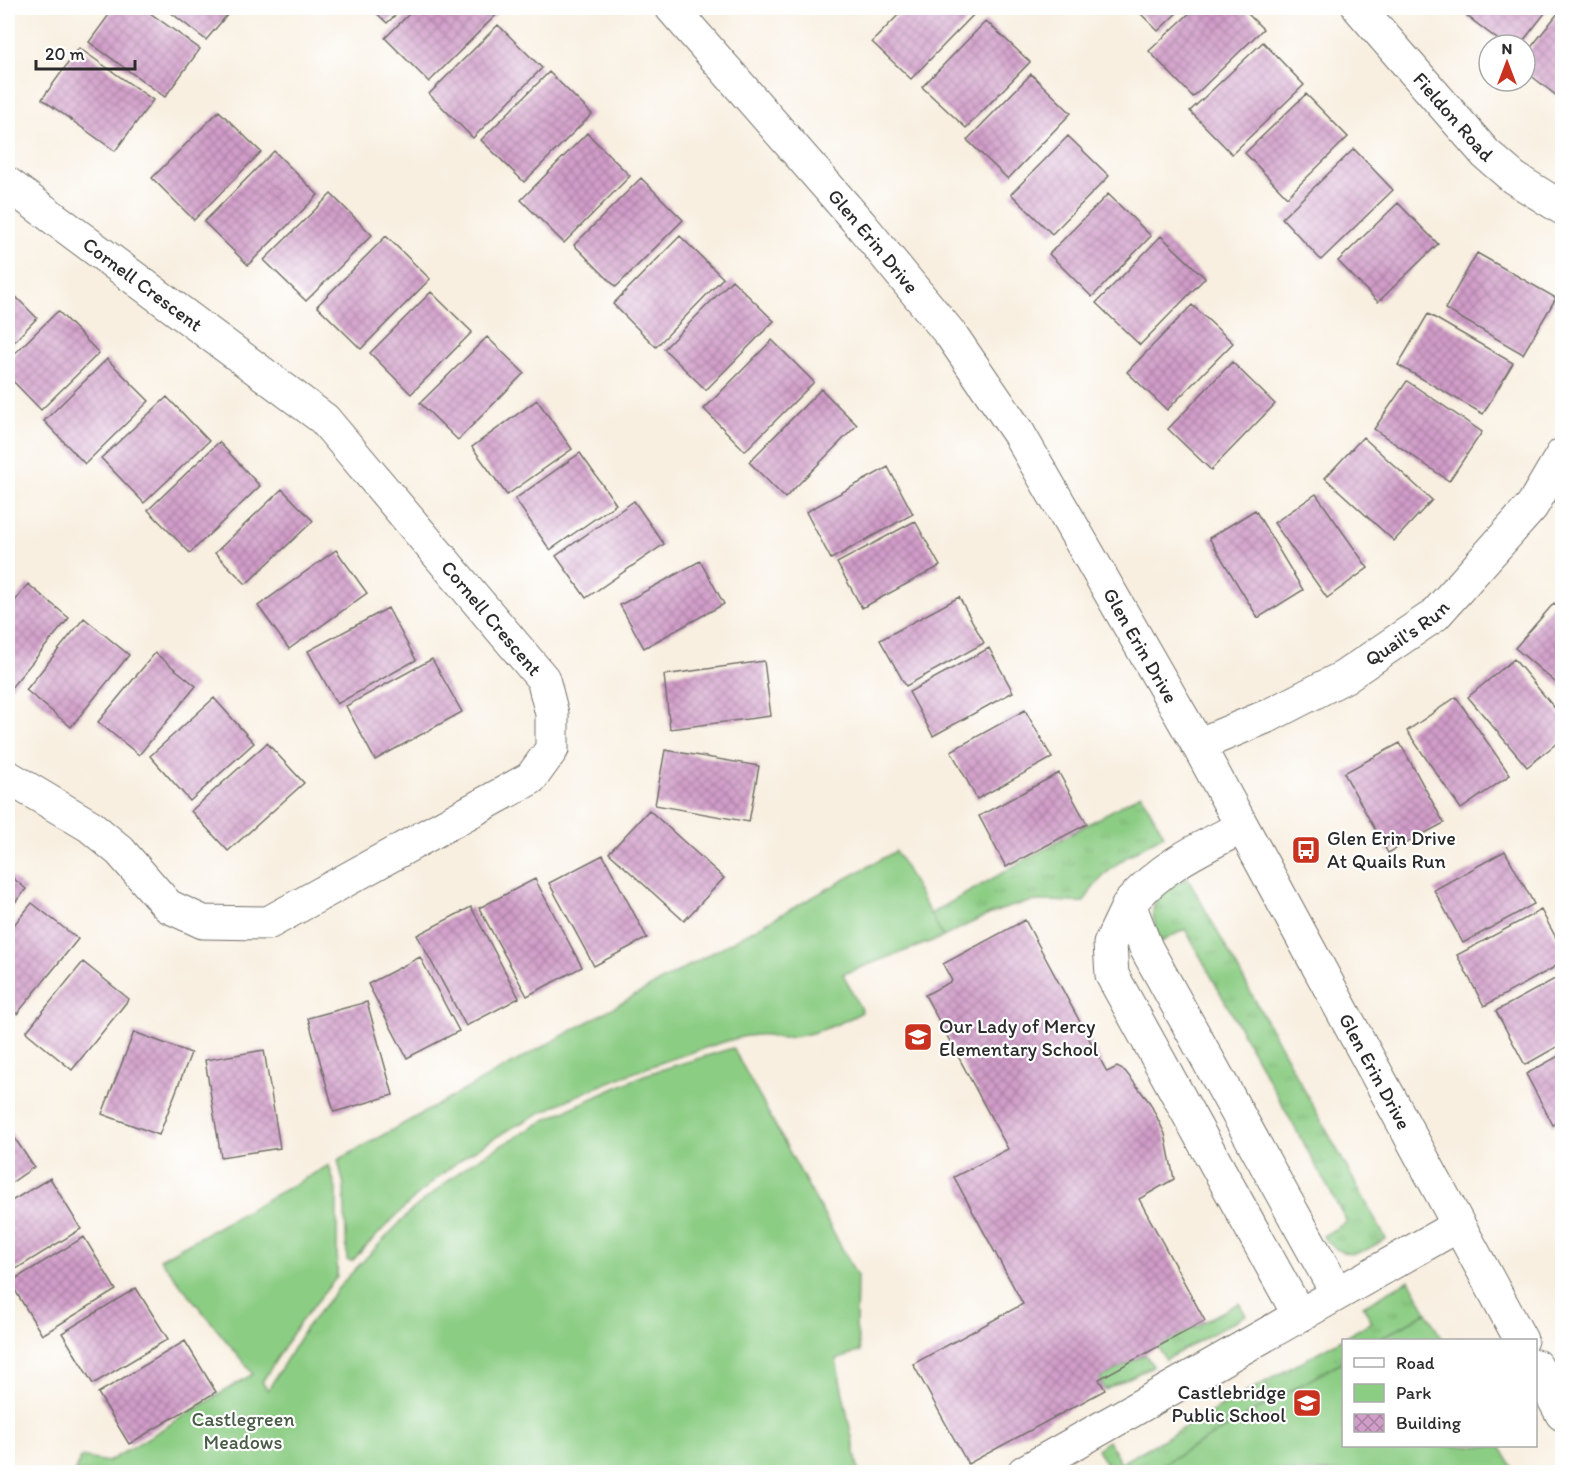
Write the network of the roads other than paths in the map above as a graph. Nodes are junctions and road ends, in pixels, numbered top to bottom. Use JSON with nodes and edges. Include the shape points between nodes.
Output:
{"nodes":[{"id":1,"x":672,"y":8,"type":"edge"},
{"id":2,"x":1359,"y":8,"type":"edge"},
{"id":3,"x":8,"y":184,"type":"edge"},
{"id":4,"x":1563,"y":208,"type":"edge"},
{"id":5,"x":1563,"y":455,"type":"edge"},
{"id":6,"x":1198,"y":745,"type":"junction"},
{"id":7,"x":8,"y":777,"type":"edge"},
{"id":8,"x":1242,"y":827,"type":"junction"},
{"id":9,"x":1129,"y":904,"type":"junction"},
{"id":10,"x":1457,"y":1226,"type":"junction"},
{"id":11,"x":1337,"y":1293,"type":"junction"},
{"id":12,"x":1299,"y":1315,"type":"junction"},
{"id":13,"x":1520,"y":1339,"type":"edge"},
{"id":14,"x":1537,"y":1368,"type":"edge"},
{"id":15,"x":1563,"y":1414,"type":"edge"},
{"id":16,"x":1024,"y":1473,"type":"edge"}],
"edges":[{"from":1,"to":6,"type":"street","name":"Glen Erin Drive","via":[[952,336],[1020,434]]},
{"from":2,"to":4,"type":"street","name":"Fieldon Road","via":[[1486,154],[1514,178]]},
{"from":3,"to":7,"type":"street","name":"Cornell Crescent","via":[[324,419],[543,680],[552,714],[552,749],[531,778],[268,923],[203,922],[168,906],[120,851],[90,826]]},
{"from":5,"to":6,"type":"street","name":"Quail's Run","via":[[1532,506],[1435,615],[1344,677],[1270,715]]},
{"from":6,"to":8,"type":"street","name":"Glen Erin Drive"},
{"from":8,"to":9,"type":"street","via":[[1181,859],[1148,882]]},
{"from":8,"to":10,"type":"street","name":"Glen Erin Drive"},
{"from":9,"to":11,"type":"street","via":[[1146,948]]},
{"from":9,"to":12,"type":"street","via":[[1110,944],[1112,975]]},
{"from":10,"to":11,"type":"street"},
{"from":10,"to":13,"type":"street","name":"Glen Erin Drive"},
{"from":11,"to":12,"type":"street"},
{"from":12,"to":16,"type":"street"},
{"from":14,"to":15,"type":"street"}]}
